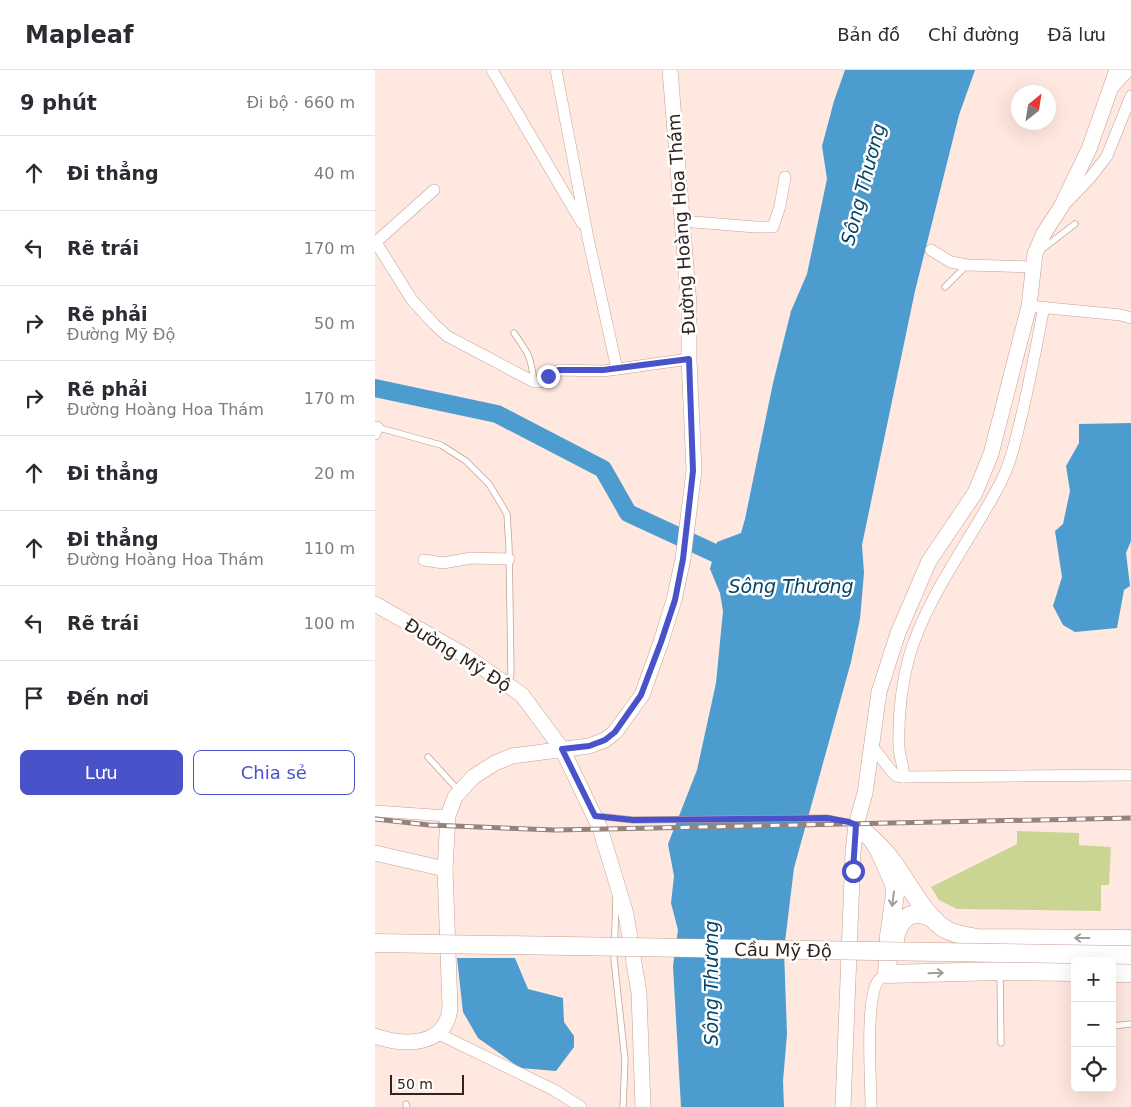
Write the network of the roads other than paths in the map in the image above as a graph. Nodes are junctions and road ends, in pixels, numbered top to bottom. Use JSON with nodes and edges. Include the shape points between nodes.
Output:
{"nodes":[{"id":1,"x":492,"y":70,"type":"edge"},
{"id":2,"x":556,"y":70,"type":"edge"},
{"id":3,"x":670,"y":70,"type":"edge"},
{"id":4,"x":1120,"y":70,"type":"edge"},
{"id":5,"x":1131,"y":96,"type":"edge"},
{"id":6,"x":785,"y":177,"type":"dead end"},
{"id":7,"x":434,"y":190,"type":"dead end"},
{"id":8,"x":1061,"y":207,"type":"junction"},
{"id":9,"x":682,"y":221,"type":"junction"},
{"id":10,"x":1075,"y":224,"type":"dead end"},
{"id":11,"x":587,"y":231,"type":"junction"},
{"id":12,"x":375,"y":242,"type":"edge"},
{"id":13,"x":931,"y":250,"type":"dead end"},
{"id":14,"x":1034,"y":260,"type":"junction"},
{"id":15,"x":967,"y":265,"type":"junction"},
{"id":16,"x":945,"y":288,"type":"dead end"},
{"id":17,"x":1036,"y":306,"type":"junction"},
{"id":18,"x":1131,"y":318,"type":"edge"},
{"id":19,"x":514,"y":333,"type":"dead end"},
{"id":20,"x":689,"y":359,"type":"junction"},
{"id":21,"x":617,"y":369,"type":"junction"},
{"id":22,"x":534,"y":382,"type":"junction"},
{"id":23,"x":376,"y":430,"type":"edge"},
{"id":24,"x":509,"y":559,"type":"junction"},
{"id":25,"x":424,"y":560,"type":"dead end"},
{"id":26,"x":376,"y":608,"type":"edge"},
{"id":27,"x":509,"y":685,"type":"junction"},
{"id":28,"x":871,"y":745,"type":"junction"},
{"id":29,"x":562,"y":749,"type":"junction"},
{"id":30,"x":428,"y":757,"type":"dead end"},
{"id":31,"x":1131,"y":775,"type":"edge"},
{"id":32,"x":903,"y":776,"type":"junction"},
{"id":33,"x":459,"y":791,"type":"junction"},
{"id":34,"x":375,"y":811,"type":"edge"},
{"id":35,"x":448,"y":816,"type":"junction"},
{"id":36,"x":595,"y":816,"type":"junction"},
{"id":37,"x":856,"y":825,"type":"junction"},
{"id":38,"x":872,"y":838,"type":"junction"},
{"id":39,"x":375,"y":853,"type":"edge"},
{"id":40,"x":445,"y":869,"type":"junction"},
{"id":41,"x":618,"y":884,"type":"junction"},
{"id":42,"x":935,"y":920,"type":"junction"},
{"id":43,"x":1131,"y":939,"type":"edge"},
{"id":44,"x":375,"y":943,"type":"edge"},
{"id":45,"x":1131,"y":955,"type":"edge"},
{"id":46,"x":1000,"y":971,"type":"junction"},
{"id":47,"x":1071,"y":972,"type":"edge"},
{"id":48,"x":1116,"y":972,"type":"edge"},
{"id":49,"x":1131,"y":973,"type":"edge"},
{"id":50,"x":890,"y":974,"type":"junction"},
{"id":51,"x":1131,"y":1024,"type":"edge"},
{"id":52,"x":1116,"y":1026,"type":"edge"},
{"id":53,"x":439,"y":1034,"type":"junction"},
{"id":54,"x":375,"y":1036,"type":"edge"},
{"id":55,"x":1001,"y":1043,"type":"dead end"},
{"id":56,"x":581,"y":1107,"type":"edge"},
{"id":57,"x":623,"y":1107,"type":"edge"},
{"id":58,"x":643,"y":1107,"type":"edge"},
{"id":59,"x":843,"y":1107,"type":"edge"},
{"id":60,"x":871,"y":1107,"type":"edge"}],
"edges":[{"from":1,"to":11,"type":"street"},
{"from":2,"to":11,"type":"street"},
{"from":3,"to":9,"type":"street","name":"Đường Hoàng Hoa Thám"},
{"from":4,"to":8,"type":"street","via":[[1089,149]]},
{"from":5,"to":8,"type":"street","via":[[1107,156]]},
{"from":6,"to":9,"type":"street","via":[[773,226]]},
{"from":7,"to":12,"type":"street"},
{"from":8,"to":14,"type":"street","via":[[1044,233]]},
{"from":9,"to":20,"type":"street","name":"Đường Hoàng Hoa Thám","via":[[689,305]]},
{"from":10,"to":14,"type":"lane"},
{"from":11,"to":21,"type":"street"},
{"from":12,"to":22,"type":"street","via":[[412,300],[440,330]]},
{"from":13,"to":15,"type":"street","via":[[951,262]]},
{"from":14,"to":15,"type":"street"},
{"from":14,"to":17,"type":"street"},
{"from":15,"to":16,"type":"lane"},
{"from":17,"to":18,"type":"street"},
{"from":17,"to":28,"type":"street","via":[[991,454],[975,493],[929,561],[898,633],[879,692]]},
{"from":17,"to":32,"type":"street","via":[[1025,403],[1011,457],[926,616],[909,656],[900,700],[899,753]]},
{"from":19,"to":22,"type":"lane","via":[[528,353]]},
{"from":20,"to":21,"type":"street"},
{"from":20,"to":29,"type":"street","name":"Đường Hoàng Hoa Thám","via":[[693,471],[675,600],[641,695],[615,732],[589,746]]},
{"from":21,"to":22,"type":"street","via":[[559,370]]},
{"from":23,"to":24,"type":"lane","via":[[441,445],[465,461],[489,484],[507,514]]},
{"from":24,"to":25,"type":"street","via":[[471,558],[443,563]]},
{"from":24,"to":27,"type":"lane"},
{"from":26,"to":27,"type":"street","name":"Đường Mỹ Độ","via":[[466,656]]},
{"from":27,"to":29,"type":"street","name":"Đường Mỹ Độ","via":[[522,695]]},
{"from":28,"to":32,"type":"street","via":[[893,773]]},
{"from":28,"to":37,"type":"street","via":[[865,793]]},
{"from":29,"to":33,"type":"street","via":[[512,756],[473,777]]},
{"from":29,"to":36,"type":"street","name":"Đường Mỹ Độ"},
{"from":30,"to":33,"type":"lane"},
{"from":31,"to":32,"type":"street"},
{"from":33,"to":35,"type":"street"},
{"from":34,"to":35,"type":"street"},
{"from":35,"to":40,"type":"street"},
{"from":36,"to":37,"type":"lane","via":[[633,820],[827,818]]},
{"from":36,"to":41,"type":"street","name":"Đường Mỹ Độ"},
{"from":37,"to":38,"type":"main road"},
{"from":37,"to":59,"type":"street"},
{"from":38,"to":42,"type":"main road"},
{"from":38,"to":50,"type":"main road","one_way":true,"via":[[894,884],[889,936]]},
{"from":39,"to":40,"type":"street"},
{"from":40,"to":53,"type":"street","via":[[450,1007],[448,1020]]},
{"from":41,"to":57,"type":"lane","via":[[614,959],[625,1060]]},
{"from":41,"to":58,"type":"street","name":"Đường Mỹ Độ","via":[[639,993]]},
{"from":43,"to":42,"type":"main road","one_way":true,"via":[[977,938],[946,930]]},
{"from":42,"to":50,"type":"main road","via":[[918,914],[899,925]]},
{"from":44,"to":45,"type":"main road","name":"Cầu Mỹ Độ","bridge":true},
{"from":46,"to":47,"type":"main road"},
{"from":50,"to":46,"type":"main road","one_way":true},
{"from":46,"to":55,"type":"lane"},
{"from":48,"to":49,"type":"main road"},
{"from":50,"to":60,"type":"street","via":[[878,981],[874,991],[869,1027]]},
{"from":51,"to":52,"type":"lane"},
{"from":53,"to":54,"type":"street","via":[[415,1042],[397,1042]]},
{"from":53,"to":56,"type":"street","via":[[554,1090]]}]}
